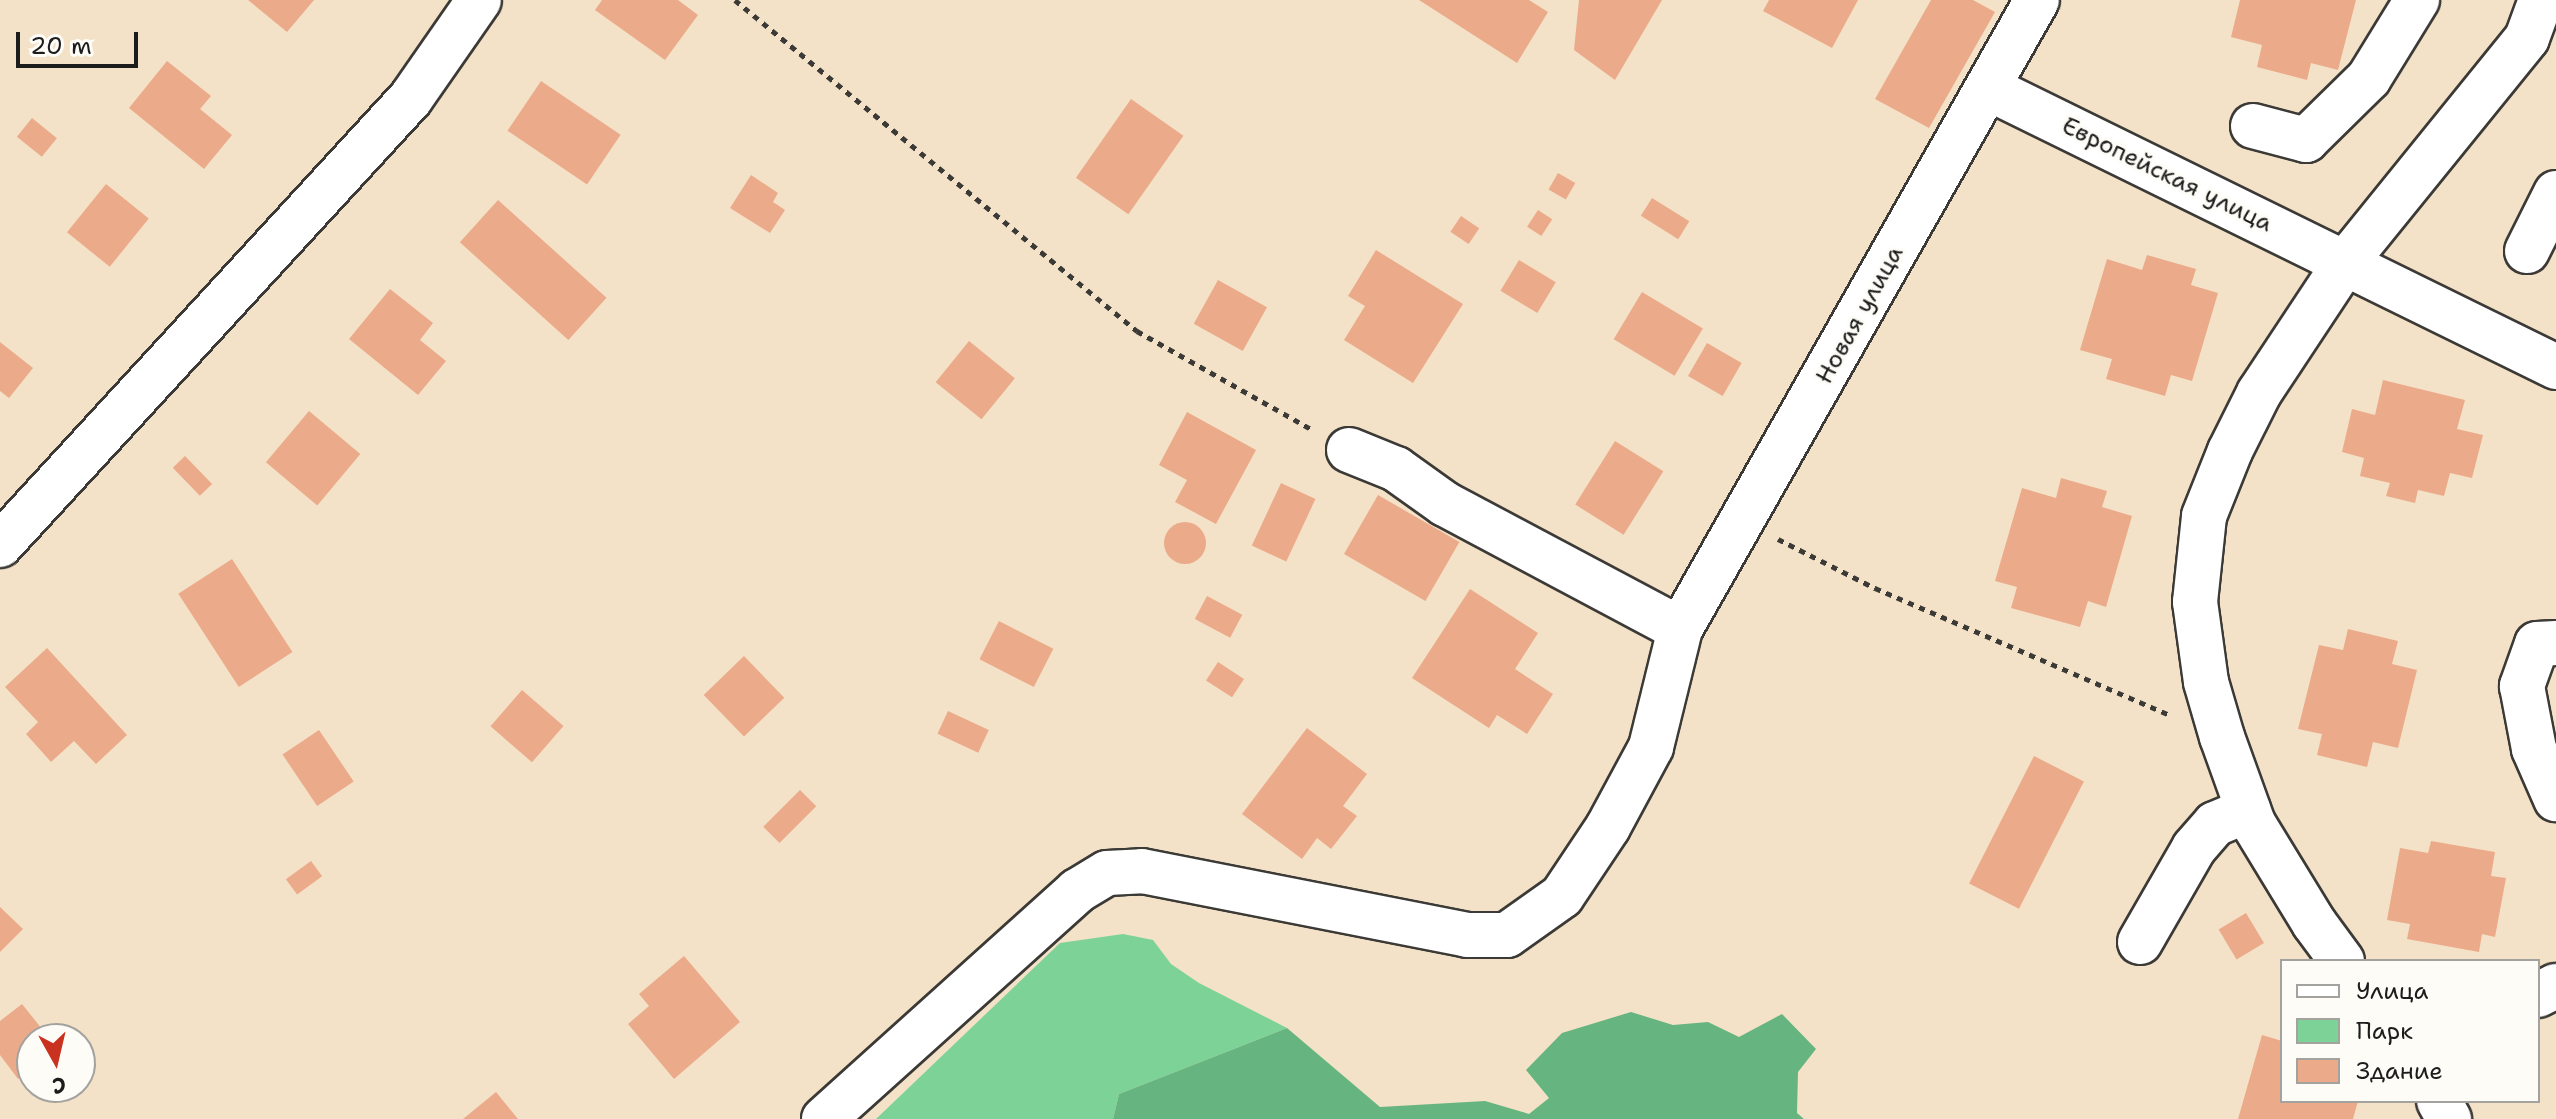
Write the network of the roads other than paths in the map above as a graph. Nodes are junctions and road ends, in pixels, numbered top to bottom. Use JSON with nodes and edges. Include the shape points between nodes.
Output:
{"nodes":[{"id":1,"x":479,"y":0,"type":"edge"},
{"id":2,"x":2037,"y":0,"type":"edge"},
{"id":3,"x":2417,"y":0,"type":"edge"},
{"id":4,"x":2541,"y":31,"type":"edge"},
{"id":5,"x":1988,"y":88,"type":"junction"},
{"id":6,"x":2253,"y":126,"type":"dead end"},
{"id":7,"x":2556,"y":193,"type":"edge"},
{"id":8,"x":2527,"y":251,"type":"dead end"},
{"id":9,"x":2345,"y":263,"type":"junction"},
{"id":10,"x":2556,"y":367,"type":"edge"},
{"id":11,"x":1349,"y":450,"type":"road end"},
{"id":12,"x":0,"y":545,"type":"edge"},
{"id":13,"x":1680,"y":629,"type":"junction"},
{"id":14,"x":2556,"y":643,"type":"edge"},
{"id":15,"x":2556,"y":799,"type":"edge"},
{"id":16,"x":2248,"y":810,"type":"junction"},
{"id":17,"x":2140,"y":942,"type":"dead end"},
{"id":18,"x":2341,"y":959,"type":"edge"},
{"id":19,"x":824,"y":1119,"type":"edge"}],
"edges":[{"from":1,"to":12,"type":"street","via":[[411,98]]},
{"from":2,"to":5,"type":"street","name":"Новая улица"},
{"from":3,"to":6,"type":"street","via":[[2369,78],[2306,140]]},
{"from":4,"to":9,"type":"street"},
{"from":5,"to":9,"type":"street","name":"Европейская улица"},
{"from":5,"to":13,"type":"street","name":"Новая улица"},
{"from":7,"to":8,"type":"street"},
{"from":9,"to":10,"type":"street","name":"Европейская улица"},
{"from":9,"to":16,"type":"street","via":[[2259,393],[2204,516],[2195,602],[2206,682]]},
{"from":11,"to":13,"type":"street","via":[[1396,469],[1445,504]]},
{"from":13,"to":19,"type":"street","name":"Новая улица","via":[[1651,747],[1608,827],[1562,896],[1507,935],[1467,935],[1142,871],[1107,873],[1077,891]]},
{"from":14,"to":15,"type":"street","via":[[2537,644],[2522,686],[2534,749]]},
{"from":16,"to":17,"type":"street","via":[[2215,824],[2194,848]]},
{"from":16,"to":18,"type":"street"}]}
